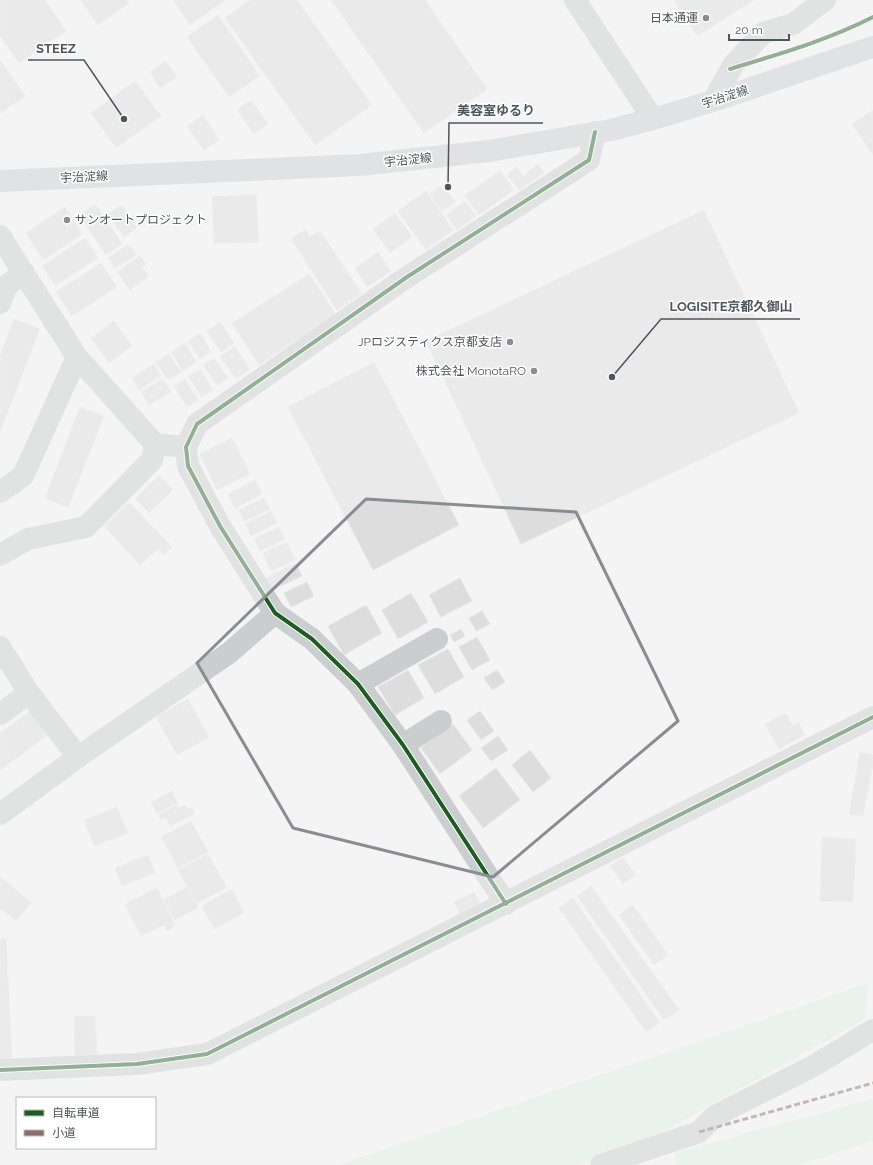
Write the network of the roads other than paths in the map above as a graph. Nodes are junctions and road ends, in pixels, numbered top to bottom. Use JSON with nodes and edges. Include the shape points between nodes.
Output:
{"nodes":[{"id":1,"x":575,"y":0,"type":"edge"},
{"id":2,"x":806,"y":0,"type":"edge"},
{"id":3,"x":825,"y":0,"type":"edge"},
{"id":4,"x":763,"y":33,"type":"junction"},
{"id":5,"x":873,"y":47,"type":"edge"},
{"id":6,"x":713,"y":101,"type":"junction"},
{"id":7,"x":653,"y":119,"type":"junction"},
{"id":8,"x":595,"y":132,"type":"junction"},
{"id":9,"x":0,"y":181,"type":"edge"},
{"id":10,"x":0,"y":236,"type":"edge"},
{"id":11,"x":24,"y":273,"type":"junction"},
{"id":12,"x":0,"y":302,"type":"edge"},
{"id":13,"x":77,"y":357,"type":"junction"},
{"id":14,"x":155,"y":444,"type":"junction"},
{"id":15,"x":186,"y":447,"type":"junction"},
{"id":16,"x":0,"y":492,"type":"edge"},
{"id":17,"x":0,"y":555,"type":"edge"},
{"id":18,"x":276,"y":613,"type":"junction"},
{"id":19,"x":437,"y":639,"type":"dead end"},
{"id":20,"x":0,"y":647,"type":"edge"},
{"id":21,"x":358,"y":684,"type":"junction"},
{"id":22,"x":29,"y":692,"type":"junction"},
{"id":23,"x":0,"y":714,"type":"edge"},
{"id":24,"x":873,"y":717,"type":"edge"},
{"id":25,"x":441,"y":721,"type":"dead end"},
{"id":26,"x":403,"y":745,"type":"junction"},
{"id":27,"x":78,"y":757,"type":"junction"},
{"id":28,"x":0,"y":814,"type":"edge"},
{"id":29,"x":506,"y":904,"type":"junction"},
{"id":30,"x":873,"y":1030,"type":"edge"},
{"id":31,"x":0,"y":1070,"type":"edge"},
{"id":32,"x":601,"y":1165,"type":"edge"}],
"edges":[{"from":1,"to":7,"type":"street"},
{"from":2,"to":4,"type":"street"},
{"from":3,"to":4,"type":"street","via":[[793,24]]},
{"from":4,"to":6,"type":"street","via":[[733,65]]},
{"from":5,"to":6,"type":"main road","name":"宇治淀線"},
{"from":6,"to":7,"type":"main road","name":"宇治淀線"},
{"from":7,"to":8,"type":"main road","name":"宇治淀線"},
{"from":8,"to":9,"type":"main road","name":"宇治淀線","via":[[489,151],[360,165]]},
{"from":8,"to":15,"type":"street","via":[[589,160],[407,277],[197,424]]},
{"from":10,"to":11,"type":"street"},
{"from":11,"to":12,"type":"street","via":[[7,285]]},
{"from":11,"to":13,"type":"street"},
{"from":13,"to":14,"type":"street"},
{"from":13,"to":16,"type":"street","via":[[23,476]]},
{"from":14,"to":15,"type":"street"},
{"from":14,"to":17,"type":"street","via":[[152,460],[86,527],[28,539]]},
{"from":15,"to":18,"type":"street","via":[[188,466],[220,526]]},
{"from":18,"to":21,"type":"street","via":[[312,639]]},
{"from":18,"to":27,"type":"street","via":[[229,653]]},
{"from":19,"to":21,"type":"street"},
{"from":20,"to":22,"type":"street"},
{"from":21,"to":26,"type":"street"},
{"from":22,"to":23,"type":"street"},
{"from":22,"to":27,"type":"street"},
{"from":24,"to":29,"type":"street"},
{"from":25,"to":26,"type":"street"},
{"from":26,"to":29,"type":"street"},
{"from":27,"to":28,"type":"street"},
{"from":29,"to":31,"type":"street","via":[[207,1054],[137,1064]]},
{"from":30,"to":32,"type":"street","via":[[816,1064],[715,1116],[699,1132]]}]}
